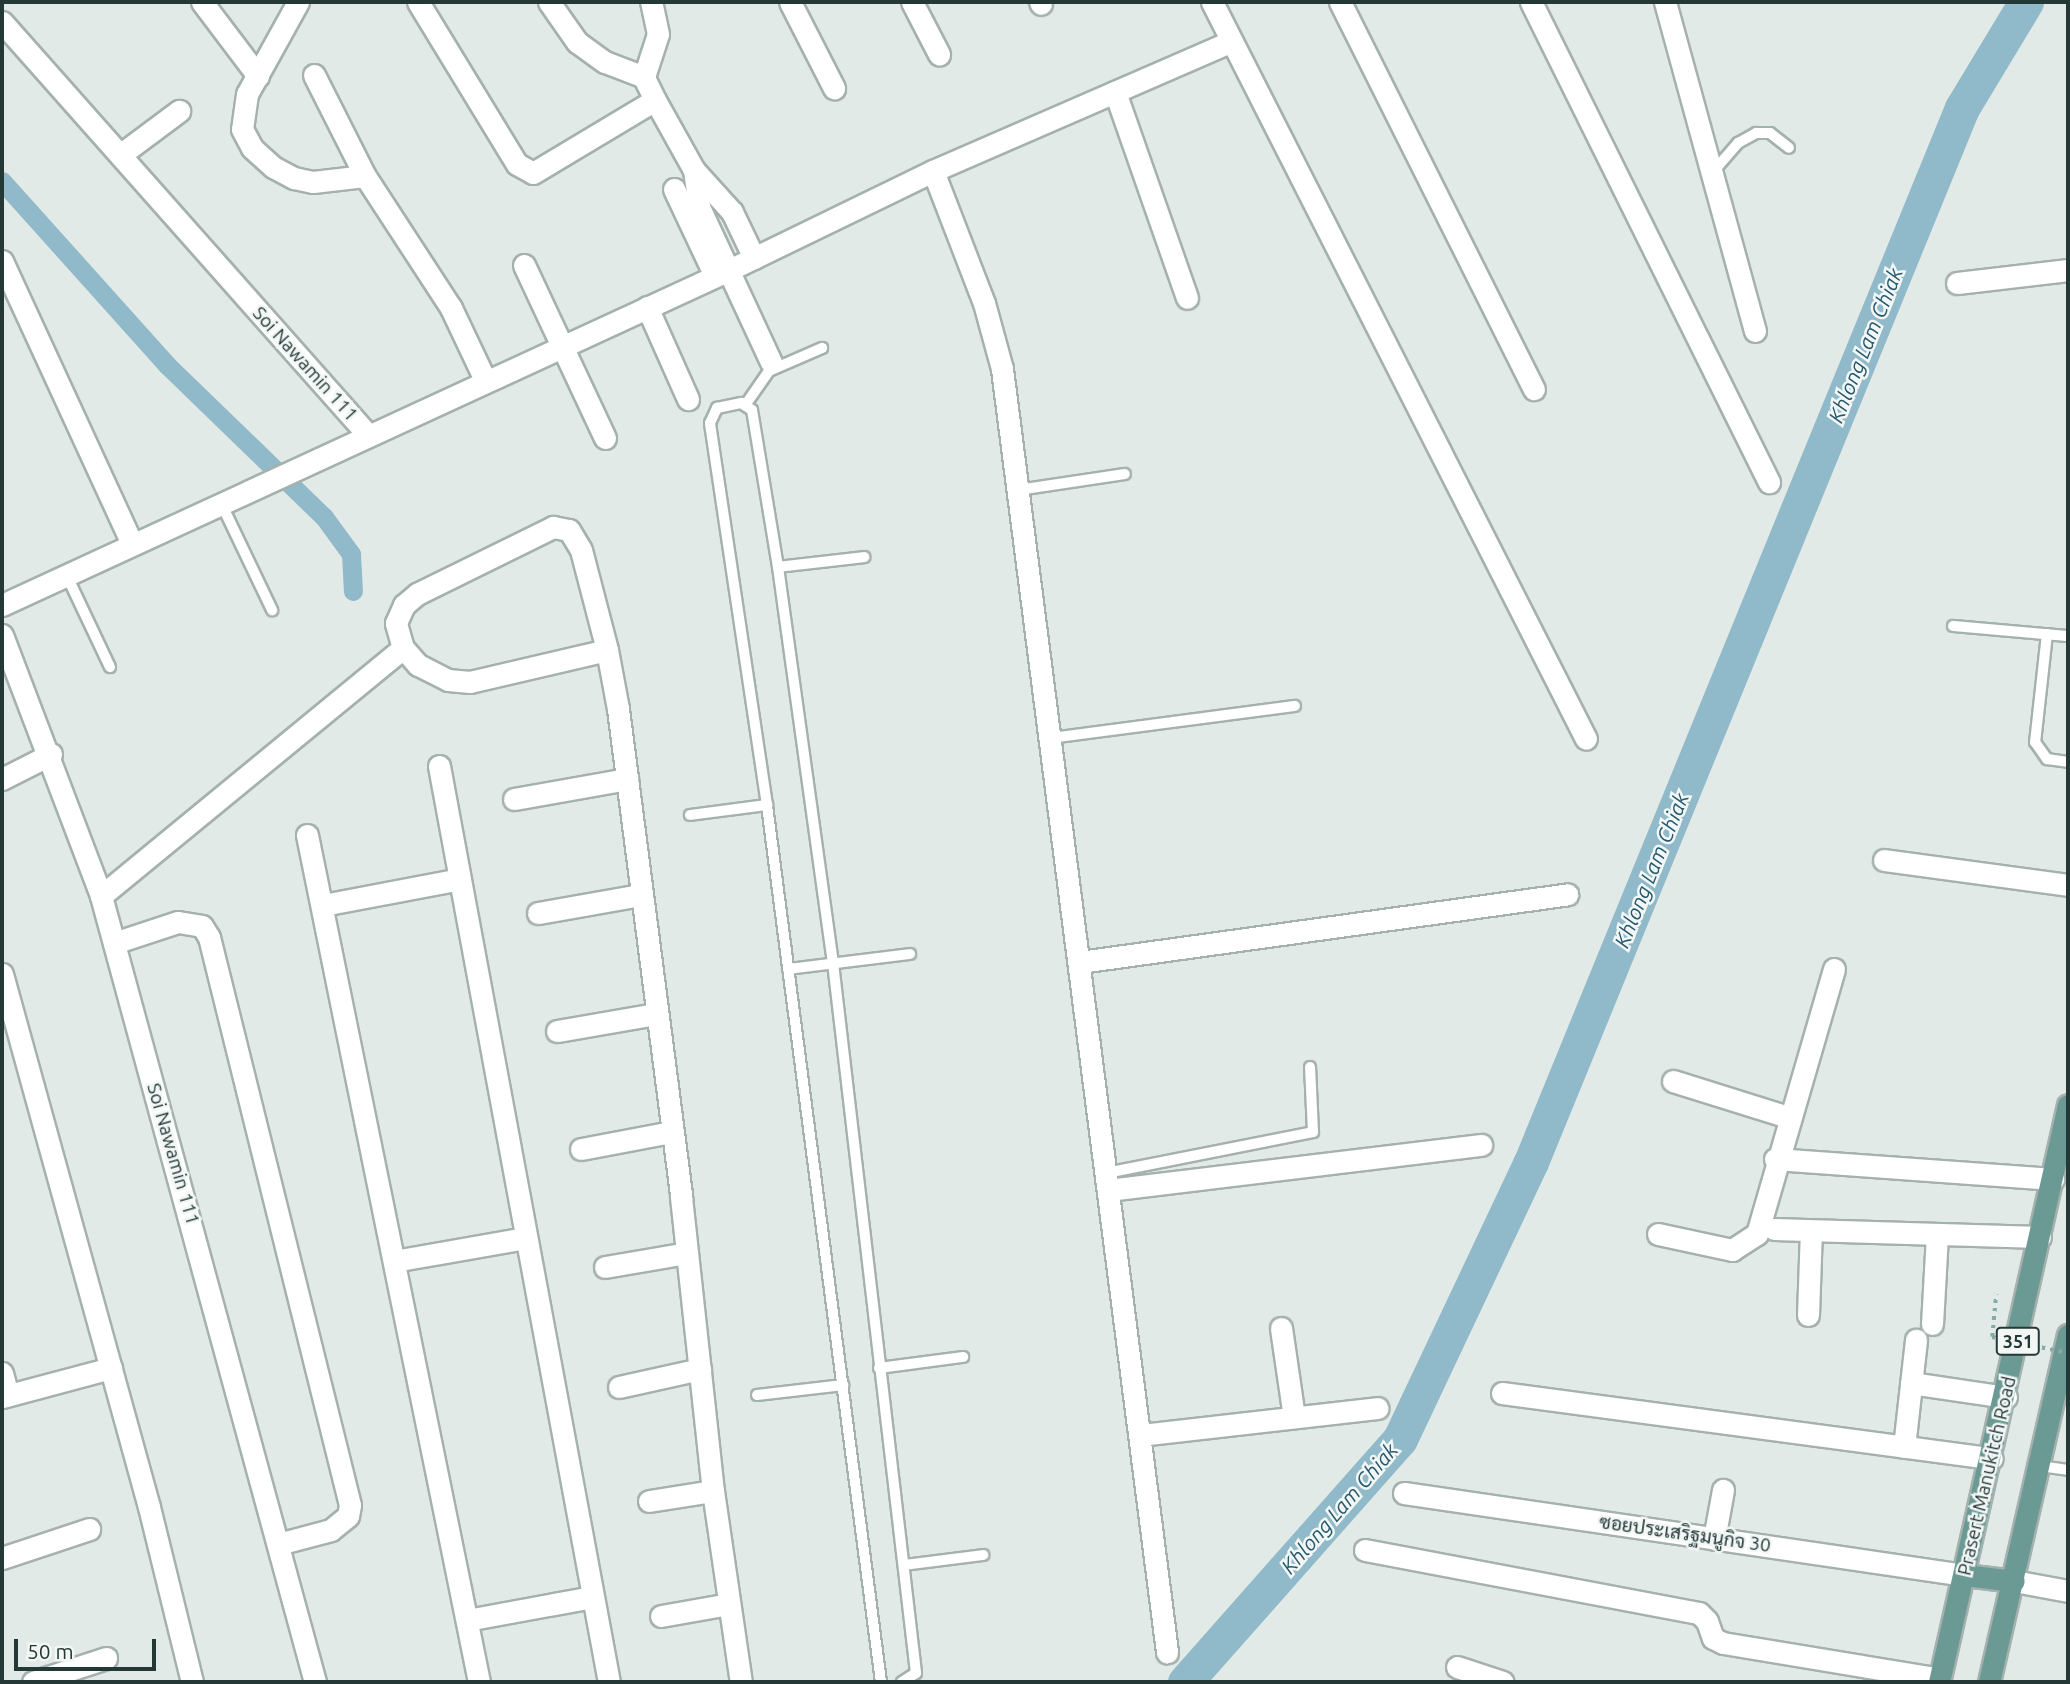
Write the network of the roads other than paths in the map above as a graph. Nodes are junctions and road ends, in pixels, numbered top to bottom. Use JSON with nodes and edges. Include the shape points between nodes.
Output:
{"nodes":[{"id":1,"x":202,"y":2,"type":"edge"},
{"id":2,"x":298,"y":2,"type":"edge"},
{"id":3,"x":418,"y":2,"type":"edge"},
{"id":4,"x":549,"y":2,"type":"edge"},
{"id":5,"x":651,"y":2,"type":"edge"},
{"id":6,"x":790,"y":2,"type":"edge"},
{"id":7,"x":912,"y":2,"type":"edge"},
{"id":8,"x":1212,"y":2,"type":"edge"},
{"id":9,"x":1340,"y":2,"type":"edge"},
{"id":10,"x":1531,"y":2,"type":"edge"},
{"id":11,"x":1665,"y":2,"type":"edge"},
{"id":12,"x":2,"y":22,"type":"edge"},
{"id":13,"x":1230,"y":42,"type":"junction"},
{"id":14,"x":939,"y":54,"type":"dead end"},
{"id":15,"x":314,"y":75,"type":"dead end"},
{"id":16,"x":258,"y":76,"type":"junction"},
{"id":17,"x":644,"y":77,"type":"junction"},
{"id":18,"x":834,"y":88,"type":"dead end"},
{"id":19,"x":1115,"y":92,"type":"junction"},
{"id":20,"x":655,"y":100,"type":"junction"},
{"id":21,"x":179,"y":111,"type":"dead end"},
{"id":22,"x":1789,"y":148,"type":"dead end"},
{"id":23,"x":120,"y":155,"type":"junction"},
{"id":24,"x":694,"y":170,"type":"junction"},
{"id":25,"x":933,"y":171,"type":"junction"},
{"id":26,"x":1710,"y":174,"type":"junction"},
{"id":27,"x":365,"y":176,"type":"junction"},
{"id":28,"x":674,"y":189,"type":"dead end"},
{"id":29,"x":754,"y":258,"type":"junction"},
{"id":30,"x":2,"y":261,"type":"edge"},
{"id":31,"x":524,"y":265,"type":"dead end"},
{"id":32,"x":2068,"y":270,"type":"edge"},
{"id":33,"x":722,"y":273,"type":"junction"},
{"id":34,"x":1957,"y":283,"type":"dead end"},
{"id":35,"x":1187,"y":298,"type":"dead end"},
{"id":36,"x":647,"y":307,"type":"junction"},
{"id":37,"x":1755,"y":331,"type":"dead end"},
{"id":38,"x":562,"y":344,"type":"junction"},
{"id":39,"x":822,"y":348,"type":"dead end"},
{"id":40,"x":771,"y":362,"type":"dead end"},
{"id":41,"x":485,"y":380,"type":"junction"},
{"id":42,"x":1534,"y":389,"type":"dead end"},
{"id":43,"x":688,"y":400,"type":"dead end"},
{"id":44,"x":746,"y":404,"type":"junction"},
{"id":45,"x":368,"y":435,"type":"junction"},
{"id":46,"x":605,"y":438,"type":"dead end"},
{"id":47,"x":1125,"y":474,"type":"dead end"},
{"id":48,"x":1769,"y":482,"type":"dead end"},
{"id":49,"x":1018,"y":491,"type":"junction"},
{"id":50,"x":221,"y":503,"type":"junction"},
{"id":51,"x":132,"y":544,"type":"junction"},
{"id":52,"x":864,"y":557,"type":"dead end"},
{"id":53,"x":778,"y":567,"type":"junction"},
{"id":54,"x":66,"y":574,"type":"junction"},
{"id":55,"x":2,"y":605,"type":"edge"},
{"id":56,"x":272,"y":610,"type":"dead end"},
{"id":57,"x":1953,"y":626,"type":"dead end"},
{"id":58,"x":2047,"y":634,"type":"junction"},
{"id":59,"x":2,"y":635,"type":"edge"},
{"id":60,"x":2068,"y":636,"type":"edge"},
{"id":61,"x":403,"y":648,"type":"junction"},
{"id":62,"x":607,"y":650,"type":"junction"},
{"id":63,"x":110,"y":667,"type":"dead end"},
{"id":64,"x":1295,"y":706,"type":"dead end"},
{"id":65,"x":1051,"y":738,"type":"junction"},
{"id":66,"x":1586,"y":739,"type":"dead end"},
{"id":67,"x":51,"y":754,"type":"junction"},
{"id":68,"x":2068,"y":762,"type":"edge"},
{"id":69,"x":439,"y":766,"type":"dead end"},
{"id":70,"x":2,"y":779,"type":"edge"},
{"id":71,"x":627,"y":779,"type":"junction"},
{"id":72,"x":514,"y":799,"type":"dead end"},
{"id":73,"x":767,"y":805,"type":"junction"},
{"id":74,"x":690,"y":815,"type":"dead end"},
{"id":75,"x":307,"y":835,"type":"dead end"},
{"id":76,"x":1884,"y":860,"type":"dead end"},
{"id":77,"x":460,"y":879,"type":"junction"},
{"id":78,"x":2068,"y":885,"type":"edge"},
{"id":79,"x":1567,"y":894,"type":"dead end"},
{"id":80,"x":640,"y":895,"type":"junction"},
{"id":81,"x":101,"y":896,"type":"junction"},
{"id":82,"x":323,"y":905,"type":"junction"},
{"id":83,"x":538,"y":913,"type":"dead end"},
{"id":84,"x":114,"y":943,"type":"junction"},
{"id":85,"x":910,"y":954,"type":"dead end"},
{"id":86,"x":1080,"y":962,"type":"junction"},
{"id":87,"x":833,"y":963,"type":"junction"},
{"id":88,"x":1834,"y":969,"type":"dead end"},
{"id":89,"x":788,"y":970,"type":"junction"},
{"id":90,"x":2,"y":974,"type":"edge"},
{"id":91,"x":655,"y":1014,"type":"junction"},
{"id":92,"x":557,"y":1031,"type":"dead end"},
{"id":93,"x":1310,"y":1067,"type":"dead end"},
{"id":94,"x":1674,"y":1081,"type":"dead end"},
{"id":95,"x":2068,"y":1105,"type":"edge"},
{"id":96,"x":1788,"y":1117,"type":"junction"},
{"id":97,"x":671,"y":1132,"type":"junction"},
{"id":98,"x":1481,"y":1145,"type":"dead end"},
{"id":99,"x":581,"y":1149,"type":"dead end"},
{"id":100,"x":1775,"y":1159,"type":"junction"},
{"id":101,"x":2053,"y":1180,"type":"junction"},
{"id":102,"x":1107,"y":1181,"type":"junction"},
{"id":103,"x":1774,"y":1229,"type":"dead end"},
{"id":104,"x":1811,"y":1231,"type":"junction"},
{"id":105,"x":1658,"y":1234,"type":"dead end"},
{"id":106,"x":1937,"y":1235,"type":"junction"},
{"id":107,"x":2040,"y":1237,"type":"junction"},
{"id":108,"x":526,"y":1238,"type":"junction"},
{"id":109,"x":687,"y":1253,"type":"junction"},
{"id":110,"x":394,"y":1261,"type":"junction"},
{"id":111,"x":605,"y":1267,"type":"dead end"},
{"id":112,"x":1808,"y":1315,"type":"dead end"},
{"id":113,"x":1932,"y":1324,"type":"dead end"},
{"id":114,"x":1281,"y":1328,"type":"dead end"},
{"id":115,"x":2068,"y":1335,"type":"edge"},
{"id":116,"x":1916,"y":1340,"type":"dead end"},
{"id":117,"x":963,"y":1357,"type":"dead end"},
{"id":118,"x":111,"y":1368,"type":"junction"},
{"id":119,"x":879,"y":1368,"type":"junction"},
{"id":120,"x":700,"y":1369,"type":"junction"},
{"id":121,"x":2,"y":1373,"type":"edge"},
{"id":122,"x":1911,"y":1383,"type":"junction"},
{"id":123,"x":843,"y":1385,"type":"junction"},
{"id":124,"x":619,"y":1387,"type":"dead end"},
{"id":125,"x":1502,"y":1393,"type":"dead end"},
{"id":126,"x":757,"y":1395,"type":"dead end"},
{"id":127,"x":5,"y":1396,"type":"edge"},
{"id":128,"x":2006,"y":1397,"type":"junction"},
{"id":129,"x":1377,"y":1408,"type":"dead end"},
{"id":130,"x":1294,"y":1417,"type":"junction"},
{"id":131,"x":1141,"y":1435,"type":"junction"},
{"id":132,"x":1904,"y":1447,"type":"junction"},
{"id":133,"x":1992,"y":1458,"type":"junction"},
{"id":134,"x":2040,"y":1466,"type":"junction"},
{"id":135,"x":2068,"y":1470,"type":"edge"},
{"id":136,"x":1723,"y":1490,"type":"dead end"},
{"id":137,"x":713,"y":1491,"type":"junction"},
{"id":138,"x":1404,"y":1493,"type":"dead end"},
{"id":139,"x":649,"y":1501,"type":"dead end"},
{"id":140,"x":89,"y":1529,"type":"dead end"},
{"id":141,"x":1714,"y":1538,"type":"junction"},
{"id":142,"x":278,"y":1544,"type":"junction"},
{"id":143,"x":1365,"y":1550,"type":"dead end"},
{"id":144,"x":984,"y":1555,"type":"dead end"},
{"id":145,"x":2,"y":1559,"type":"edge"},
{"id":146,"x":904,"y":1565,"type":"junction"},
{"id":147,"x":1965,"y":1575,"type":"junction"},
{"id":148,"x":2014,"y":1581,"type":"junction"},
{"id":149,"x":2068,"y":1591,"type":"edge"},
{"id":150,"x":592,"y":1597,"type":"junction"},
{"id":151,"x":729,"y":1604,"type":"junction"},
{"id":152,"x":661,"y":1616,"type":"dead end"},
{"id":153,"x":467,"y":1620,"type":"junction"},
{"id":154,"x":1167,"y":1652,"type":"dead end"},
{"id":155,"x":106,"y":1658,"type":"dead end"},
{"id":156,"x":1457,"y":1667,"type":"dead end"},
{"id":157,"x":1939,"y":1680,"type":"edge"},
{"id":158,"x":33,"y":1682,"type":"edge"},
{"id":159,"x":192,"y":1682,"type":"edge"},
{"id":160,"x":315,"y":1682,"type":"edge"},
{"id":161,"x":479,"y":1682,"type":"edge"},
{"id":162,"x":609,"y":1682,"type":"edge"},
{"id":163,"x":741,"y":1682,"type":"edge"},
{"id":164,"x":881,"y":1682,"type":"edge"},
{"id":165,"x":902,"y":1682,"type":"edge"},
{"id":166,"x":1503,"y":1682,"type":"edge"},
{"id":167,"x":1989,"y":1682,"type":"edge"}],
"edges":[{"from":1,"to":16,"type":"street"},
{"from":2,"to":16,"type":"street"},
{"from":3,"to":20,"type":"street","via":[[526,172],[542,172]]},
{"from":4,"to":17,"type":"street","via":[[577,42],[605,62]]},
{"from":5,"to":17,"type":"street","via":[[658,34]]},
{"from":6,"to":18,"type":"street"},
{"from":7,"to":14,"type":"street"},
{"from":8,"to":13,"type":"street"},
{"from":9,"to":42,"type":"street"},
{"from":10,"to":48,"type":"street"},
{"from":11,"to":26,"type":"street"},
{"from":12,"to":23,"type":"street","name":"Soi Nawamin 111"},
{"from":13,"to":19,"type":"street"},
{"from":13,"to":66,"type":"street"},
{"from":15,"to":27,"type":"street"},
{"from":16,"to":27,"type":"street","via":[[242,111],[242,129],[252,148],[272,167],[313,182]]},
{"from":17,"to":20,"type":"street"},
{"from":19,"to":25,"type":"street"},
{"from":19,"to":35,"type":"street"},
{"from":20,"to":24,"type":"street"},
{"from":21,"to":23,"type":"street"},
{"from":22,"to":26,"type":"lane","via":[[1770,133],[1756,133],[1738,143]]},
{"from":23,"to":45,"type":"street","name":"Soi Nawamin 111"},
{"from":24,"to":29,"type":"street","via":[[721,196]]},
{"from":24,"to":33,"type":"street","via":[[699,207]]},
{"from":25,"to":29,"type":"street"},
{"from":25,"to":49,"type":"street","via":[[984,303],[1002,369]]},
{"from":26,"to":37,"type":"street"},
{"from":27,"to":41,"type":"street","via":[[435,279]]},
{"from":28,"to":33,"type":"street"},
{"from":29,"to":33,"type":"street"},
{"from":30,"to":51,"type":"street"},
{"from":31,"to":38,"type":"street"},
{"from":32,"to":34,"type":"street"},
{"from":33,"to":36,"type":"street"},
{"from":33,"to":40,"type":"street"},
{"from":36,"to":38,"type":"street"},
{"from":36,"to":43,"type":"street"},
{"from":38,"to":41,"type":"street"},
{"from":38,"to":46,"type":"street"},
{"from":39,"to":44,"type":"lane","via":[[769,371]]},
{"from":41,"to":45,"type":"street"},
{"from":44,"to":53,"type":"lane","via":[[752,410]]},
{"from":44,"to":73,"type":"lane","via":[[718,408],[710,423]]},
{"from":45,"to":50,"type":"street","name":"Soi Nawamin 111"},
{"from":47,"to":49,"type":"lane"},
{"from":49,"to":65,"type":"street"},
{"from":50,"to":51,"type":"street","name":"Soi Nawamin 111"},
{"from":50,"to":56,"type":"lane"},
{"from":51,"to":54,"type":"street","name":"Soi Nawamin 111"},
{"from":52,"to":53,"type":"lane"},
{"from":53,"to":87,"type":"lane"},
{"from":54,"to":55,"type":"street","name":"Soi Nawamin 111"},
{"from":54,"to":63,"type":"lane"},
{"from":57,"to":58,"type":"lane"},
{"from":58,"to":60,"type":"lane"},
{"from":58,"to":68,"type":"lane","via":[[2035,742],[2047,759]]},
{"from":59,"to":67,"type":"street","name":"Soi Nawamin 111"},
{"from":61,"to":62,"type":"street","via":[[433,677],[470,682]]},
{"from":61,"to":62,"type":"street","via":[[396,623],[404,605],[417,594],[461,569],[564,526],[581,550]]},
{"from":61,"to":81,"type":"street"},
{"from":62,"to":71,"type":"street"},
{"from":64,"to":65,"type":"lane"},
{"from":65,"to":86,"type":"street"},
{"from":67,"to":70,"type":"street"},
{"from":67,"to":81,"type":"street","name":"Soi Nawamin 111"},
{"from":69,"to":77,"type":"street"},
{"from":71,"to":72,"type":"street"},
{"from":71,"to":80,"type":"street"},
{"from":73,"to":74,"type":"lane"},
{"from":73,"to":89,"type":"lane"},
{"from":75,"to":82,"type":"street"},
{"from":76,"to":78,"type":"street"},
{"from":77,"to":82,"type":"street"},
{"from":77,"to":108,"type":"street"},
{"from":79,"to":86,"type":"street"},
{"from":80,"to":83,"type":"street"},
{"from":80,"to":91,"type":"street"},
{"from":81,"to":84,"type":"street","name":"Soi Nawamin 111"},
{"from":82,"to":110,"type":"street"},
{"from":84,"to":142,"type":"street","name":"Soi Nawamin 111"},
{"from":84,"to":142,"type":"street","via":[[178,922],[202,926],[209,937],[350,1505],[348,1516],[331,1530]]},
{"from":85,"to":87,"type":"lane"},
{"from":86,"to":102,"type":"street"},
{"from":87,"to":89,"type":"lane"},
{"from":87,"to":119,"type":"lane"},
{"from":88,"to":96,"type":"street"},
{"from":89,"to":123,"type":"lane"},
{"from":90,"to":118,"type":"street"},
{"from":91,"to":92,"type":"street"},
{"from":91,"to":97,"type":"street"},
{"from":93,"to":102,"type":"lane","via":[[1312,1132]]},
{"from":94,"to":96,"type":"street"},
{"from":95,"to":101,"type":"main road","name":"Prasert Manukitch Road","number":"351"},
{"from":96,"to":100,"type":"street"},
{"from":97,"to":99,"type":"street"},
{"from":97,"to":109,"type":"street"},
{"from":98,"to":102,"type":"street"},
{"from":100,"to":101,"type":"street"},
{"from":100,"to":105,"type":"street","via":[[1757,1234],[1748,1244],[1732,1250]]},
{"from":101,"to":107,"type":"main road","name":"Prasert Manukitch Road","number":"351"},
{"from":102,"to":131,"type":"street"},
{"from":103,"to":104,"type":"street"},
{"from":104,"to":106,"type":"street"},
{"from":104,"to":112,"type":"street"},
{"from":106,"to":107,"type":"street"},
{"from":106,"to":113,"type":"street"},
{"from":107,"to":128,"type":"main road","name":"Prasert Manukitch Road","number":"351"},
{"from":108,"to":110,"type":"street"},
{"from":108,"to":150,"type":"street"},
{"from":109,"to":111,"type":"street"},
{"from":109,"to":120,"type":"street"},
{"from":110,"to":153,"type":"street"},
{"from":114,"to":130,"type":"street"},
{"from":115,"to":134,"type":"main road","number":"351"},
{"from":116,"to":122,"type":"street"},
{"from":117,"to":119,"type":"lane"},
{"from":118,"to":127,"type":"street"},
{"from":118,"to":159,"type":"street"},
{"from":119,"to":146,"type":"lane"},
{"from":120,"to":124,"type":"street"},
{"from":120,"to":137,"type":"street"},
{"from":121,"to":127,"type":"street"},
{"from":122,"to":128,"type":"street"},
{"from":122,"to":132,"type":"street"},
{"from":123,"to":126,"type":"lane"},
{"from":123,"to":164,"type":"lane"},
{"from":125,"to":132,"type":"street"},
{"from":128,"to":133,"type":"main road","name":"Prasert Manukitch Road","number":"351"},
{"from":129,"to":130,"type":"street"},
{"from":130,"to":131,"type":"street"},
{"from":131,"to":154,"type":"street"},
{"from":132,"to":133,"type":"street"},
{"from":133,"to":147,"type":"main road","name":"Prasert Manukitch Road","number":"351"},
{"from":134,"to":135,"type":"lane"},
{"from":134,"to":148,"type":"main road","number":"351"},
{"from":136,"to":141,"type":"street"},
{"from":137,"to":139,"type":"street"},
{"from":137,"to":151,"type":"street"},
{"from":138,"to":141,"type":"street","name":"ซอยประเสริฐมนูกิจ 30"},
{"from":140,"to":145,"type":"street"},
{"from":141,"to":147,"type":"street","name":"ซอยประเสริฐมนูกิจ 30"},
{"from":142,"to":160,"type":"street","name":"Soi Nawamin 111"},
{"from":143,"to":157,"type":"street","via":[[1699,1613],[1713,1638],[1723,1643]]},
{"from":144,"to":146,"type":"lane"},
{"from":146,"to":165,"type":"lane","via":[[916,1673]]},
{"from":147,"to":148,"type":"main road"},
{"from":147,"to":157,"type":"main road","name":"Prasert Manukitch Road","number":"351"},
{"from":148,"to":149,"type":"street"},
{"from":148,"to":167,"type":"main road","number":"351"},
{"from":150,"to":153,"type":"street"},
{"from":150,"to":162,"type":"street"},
{"from":151,"to":152,"type":"street"},
{"from":151,"to":163,"type":"street"},
{"from":153,"to":161,"type":"street"},
{"from":155,"to":158,"type":"street"},
{"from":156,"to":166,"type":"street"}]}
